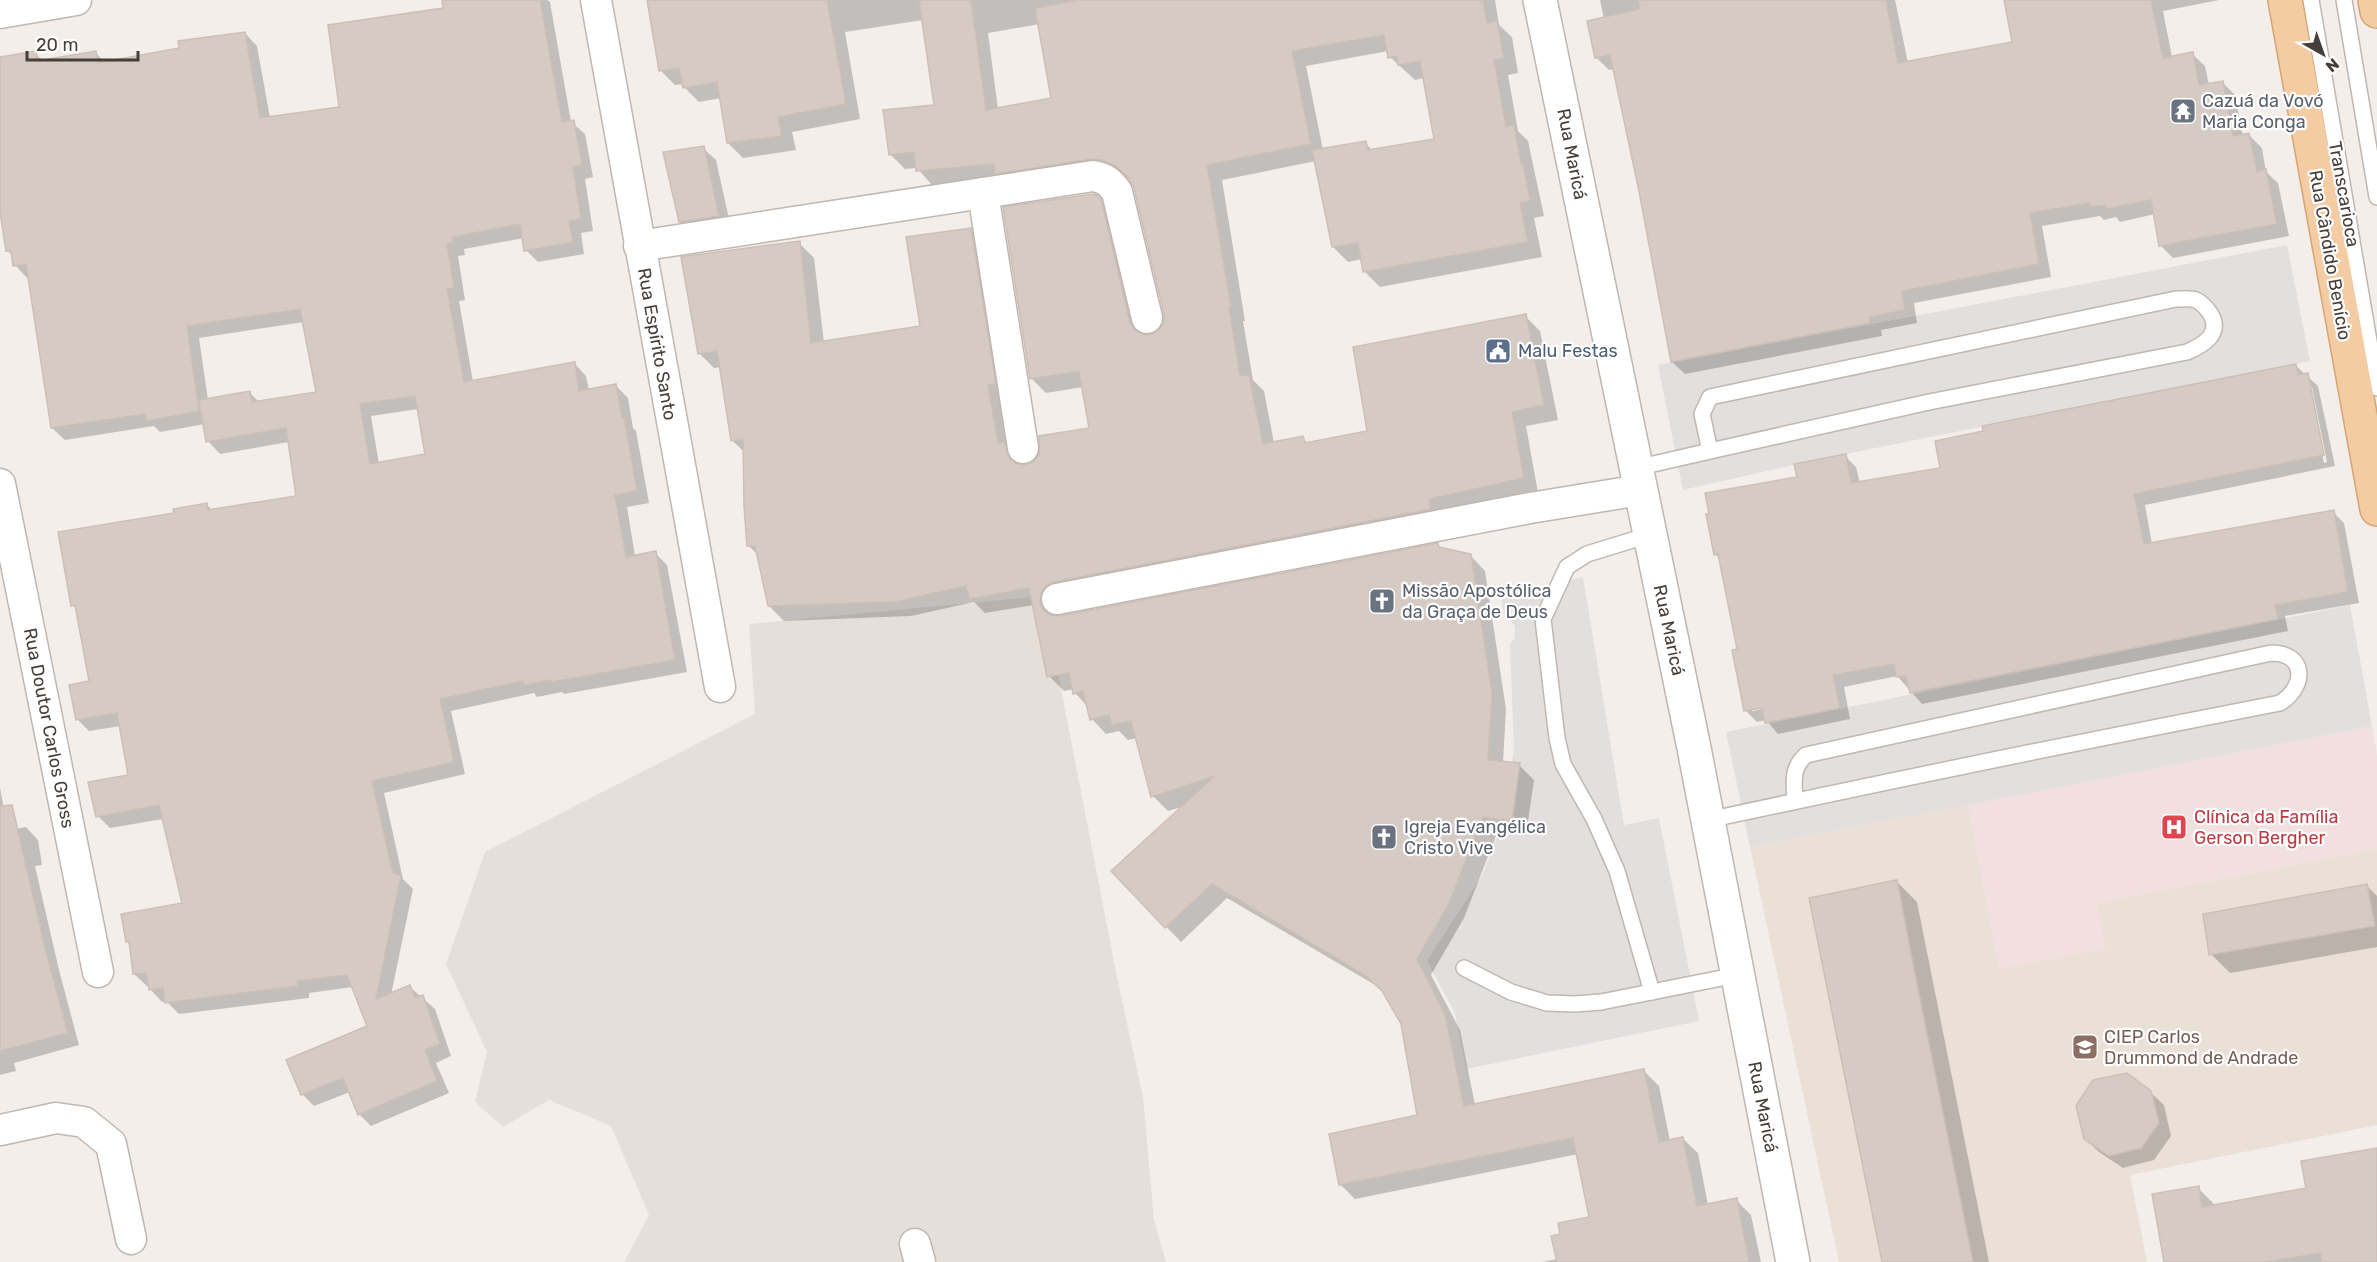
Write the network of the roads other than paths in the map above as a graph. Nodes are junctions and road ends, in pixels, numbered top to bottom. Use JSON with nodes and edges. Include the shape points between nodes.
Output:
{"nodes":[{"id":1,"x":76,"y":0,"type":"edge"},
{"id":2,"x":596,"y":0,"type":"edge"},
{"id":3,"x":1540,"y":0,"type":"edge"},
{"id":4,"x":2285,"y":0,"type":"edge"},
{"id":5,"x":2311,"y":0,"type":"edge"},
{"id":6,"x":2344,"y":0,"type":"edge"},
{"id":7,"x":2375,"y":0,"type":"edge"},
{"id":8,"x":2377,"y":11,"type":"edge"},
{"id":9,"x":0,"y":13,"type":"edge"},
{"id":10,"x":983,"y":193,"type":"junction"},
{"id":11,"x":2377,"y":197,"type":"edge"},
{"id":12,"x":639,"y":246,"type":"junction"},
{"id":13,"x":1147,"y":318,"type":"dead end"},
{"id":14,"x":2377,"y":388,"type":"edge"},
{"id":15,"x":1023,"y":448,"type":"dead end"},
{"id":16,"x":1710,"y":451,"type":"junction"},
{"id":17,"x":1638,"y":479,"type":"junction"},
{"id":18,"x":0,"y":484,"type":"edge"},
{"id":19,"x":2377,"y":509,"type":"edge"},
{"id":20,"x":1650,"y":535,"type":"junction"},
{"id":21,"x":1058,"y":599,"type":"dead end"},
{"id":22,"x":720,"y":687,"type":"dead end"},
{"id":23,"x":1794,"y":801,"type":"junction"},
{"id":24,"x":1708,"y":820,"type":"junction"},
{"id":25,"x":1464,"y":968,"type":"dead end"},
{"id":26,"x":98,"y":972,"type":"dead end"},
{"id":27,"x":1737,"y":975,"type":"junction"},
{"id":28,"x":1652,"y":992,"type":"junction"},
{"id":29,"x":0,"y":1130,"type":"edge"},
{"id":30,"x":131,"y":1239,"type":"dead end"},
{"id":31,"x":1793,"y":1262,"type":"edge"}],
"edges":[{"from":1,"to":9,"type":"street"},
{"from":2,"to":12,"type":"street","name":"Rua Espírito Santo"},
{"from":3,"to":17,"type":"street","name":"Rua Maricá"},
{"from":4,"to":19,"type":"main road","name":"Rua Cândido Benício"},
{"from":5,"to":14,"type":"lane","name":"Transcarioca"},
{"from":6,"to":11,"type":"lane","name":"Transcarioca"},
{"from":7,"to":8,"type":"main road"},
{"from":10,"to":12,"type":"street"},
{"from":10,"to":13,"type":"street","via":[[1093,176],[1112,184]]},
{"from":10,"to":15,"type":"street"},
{"from":12,"to":22,"type":"street","name":"Rua Espírito Santo"},
{"from":16,"to":16,"type":"lane","via":[[1702,414],[1710,397],[2176,299],[2196,300],[2213,319],[2210,338],[2187,352],[1929,402]]},
{"from":16,"to":17,"type":"lane"},
{"from":17,"to":20,"type":"street","name":"Rua Maricá"},
{"from":17,"to":21,"type":"street","via":[[1530,508]]},
{"from":18,"to":26,"type":"street","name":"Rua Doutor Carlos Gross"},
{"from":20,"to":24,"type":"street","name":"Rua Maricá"},
{"from":20,"to":28,"type":"lane","via":[[1587,554],[1567,567],[1544,619],[1563,764],[1617,871]]},
{"from":23,"to":23,"type":"lane","via":[[1794,773],[1806,755],[2271,653],[2288,656],[2299,670],[2294,692],[2280,703]]},
{"from":23,"to":24,"type":"lane"},
{"from":24,"to":27,"type":"street","name":"Rua Maricá"},
{"from":25,"to":28,"type":"lane","via":[[1511,992],[1547,1003],[1601,1002]]},
{"from":27,"to":28,"type":"lane"},
{"from":27,"to":31,"type":"street","name":"Rua Maricá"},
{"from":29,"to":30,"type":"street","via":[[56,1118],[84,1122],[111,1144]]}]}
